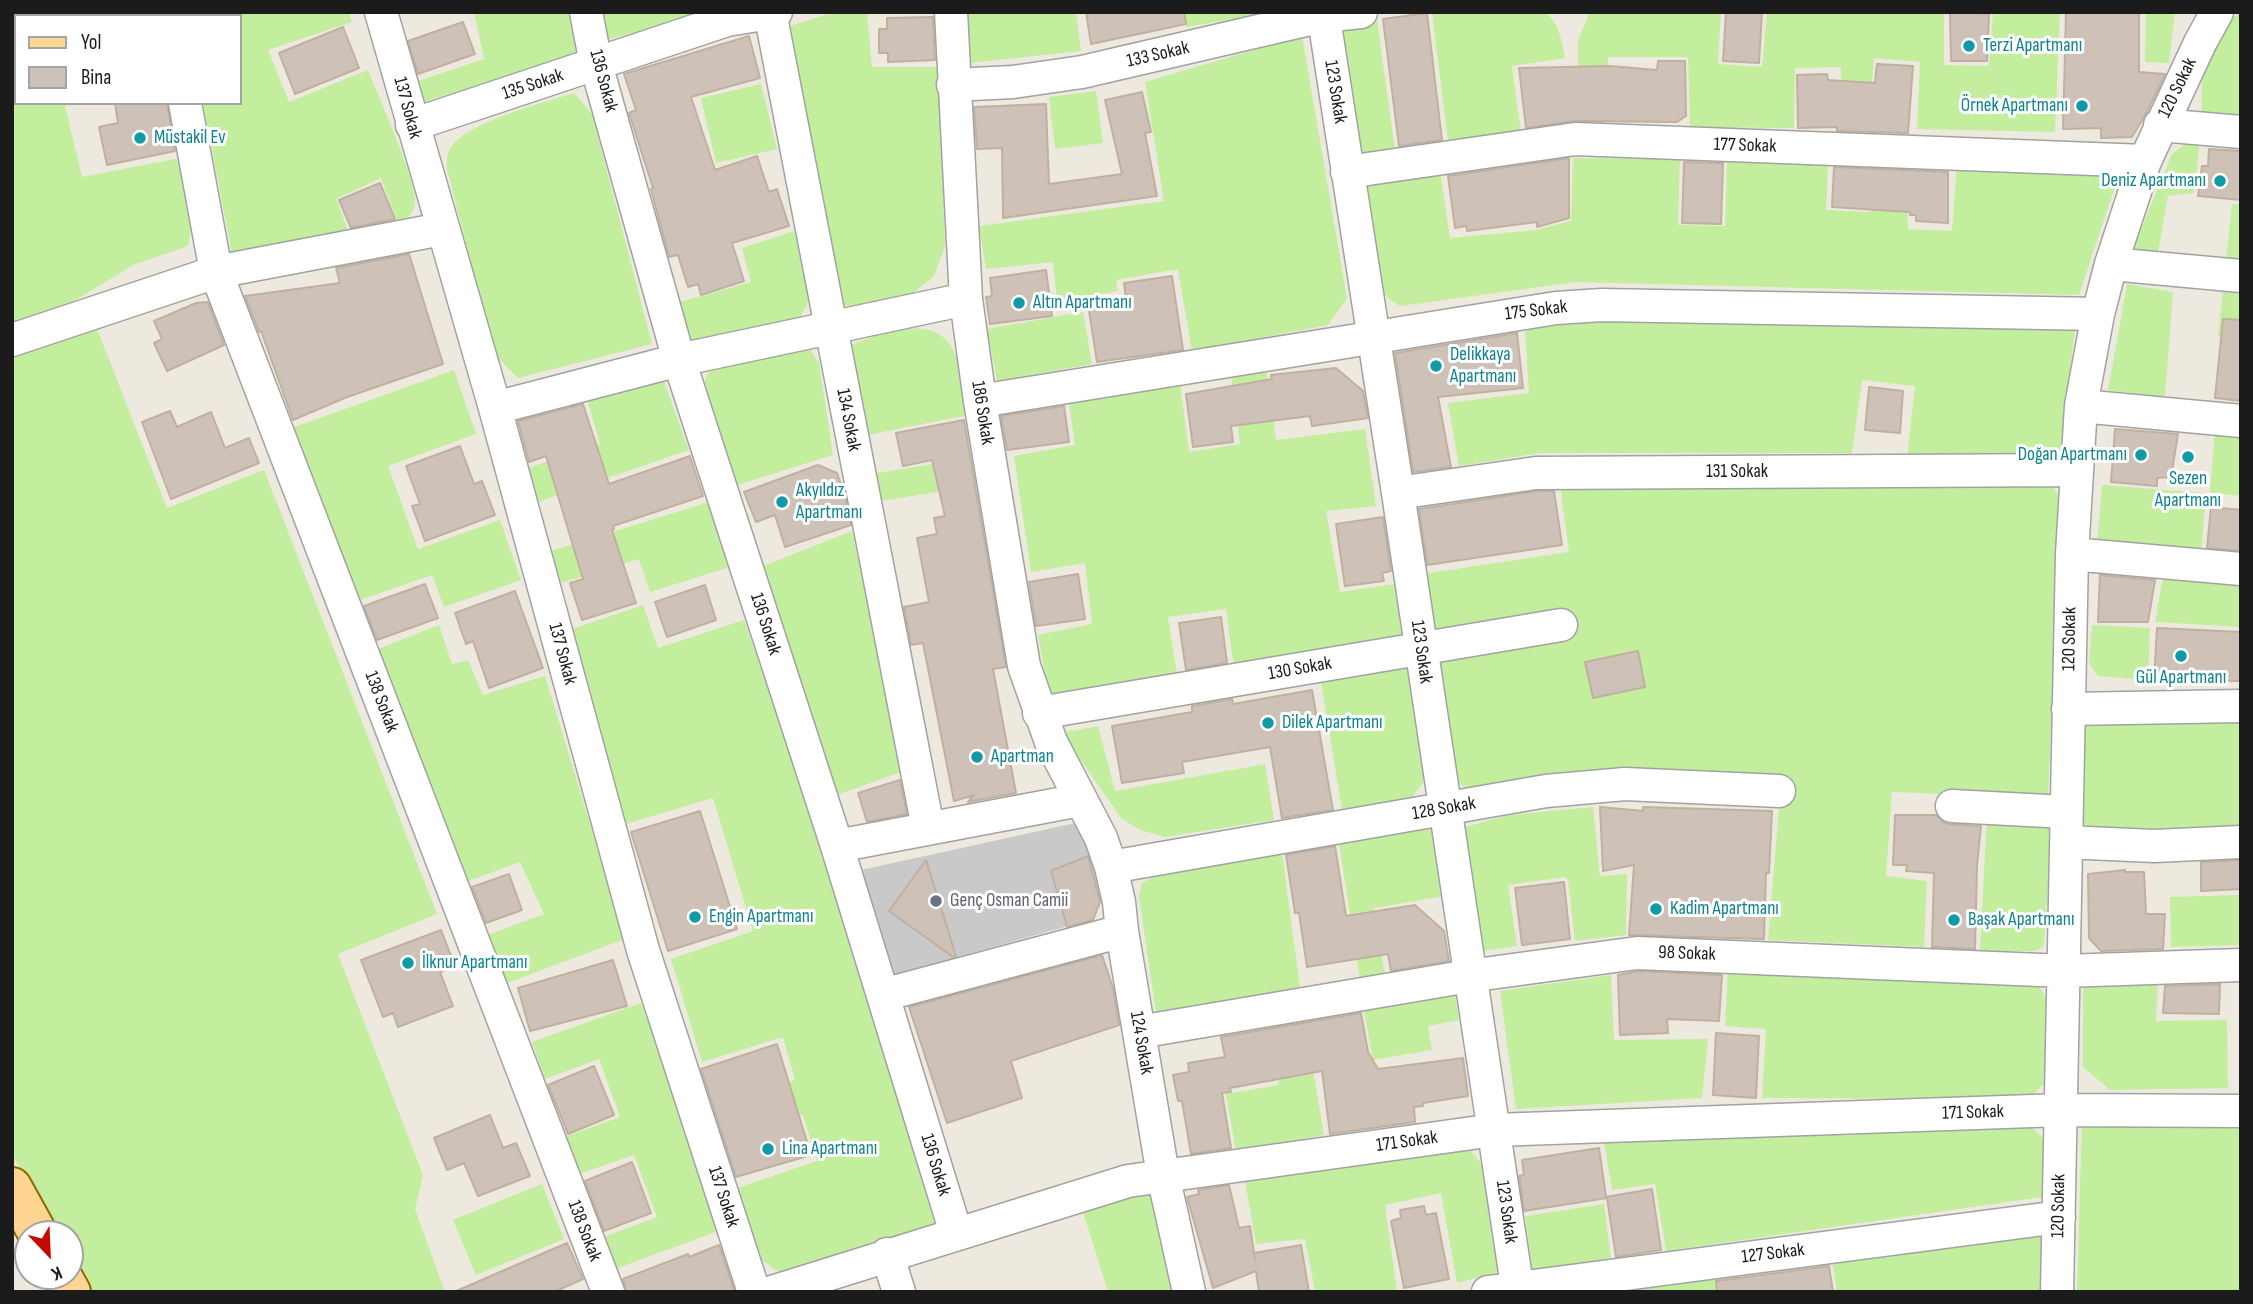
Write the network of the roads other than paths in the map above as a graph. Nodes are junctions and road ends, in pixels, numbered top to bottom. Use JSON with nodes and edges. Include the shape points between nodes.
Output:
{"nodes":[{"id":1,"x":381,"y":12,"type":"edge"},
{"id":2,"x":586,"y":12,"type":"edge"},
{"id":3,"x":776,"y":12,"type":"edge"},
{"id":4,"x":951,"y":12,"type":"edge"},
{"id":5,"x":1361,"y":12,"type":"edge"},
{"id":6,"x":2217,"y":12,"type":"edge"},
{"id":7,"x":771,"y":13,"type":"edge"},
{"id":8,"x":1323,"y":14,"type":"edge"},
{"id":9,"x":596,"y":64,"type":"junction"},
{"id":10,"x":953,"y":85,"type":"junction"},
{"id":11,"x":186,"y":105,"type":"edge"},
{"id":12,"x":412,"y":125,"type":"junction"},
{"id":13,"x":2160,"y":125,"type":"junction"},
{"id":14,"x":2241,"y":132,"type":"edge"},
{"id":15,"x":2146,"y":161,"type":"junction"},
{"id":16,"x":1347,"y":172,"type":"junction"},
{"id":17,"x":442,"y":229,"type":"junction"},
{"id":18,"x":2111,"y":264,"type":"junction"},
{"id":19,"x":216,"y":272,"type":"junction"},
{"id":20,"x":2241,"y":276,"type":"edge"},
{"id":21,"x":966,"y":299,"type":"junction"},
{"id":22,"x":2098,"y":314,"type":"junction"},
{"id":23,"x":830,"y":327,"type":"junction"},
{"id":24,"x":1372,"y":336,"type":"junction"},
{"id":25,"x":12,"y":340,"type":"edge"},
{"id":26,"x":679,"y":360,"type":"junction"},
{"id":27,"x":980,"y":401,"type":"junction"},
{"id":28,"x":2081,"y":406,"type":"junction"},
{"id":29,"x":495,"y":408,"type":"junction"},
{"id":30,"x":2241,"y":421,"type":"edge"},
{"id":31,"x":2076,"y":470,"type":"junction"},
{"id":32,"x":1398,"y":493,"type":"junction"},
{"id":33,"x":2072,"y":554,"type":"junction"},
{"id":34,"x":2241,"y":569,"type":"edge"},
{"id":35,"x":1561,"y":625,"type":"dead end"},
{"id":36,"x":1420,"y":648,"type":"junction"},
{"id":37,"x":2241,"y":706,"type":"edge"},
{"id":38,"x":2068,"y":709,"type":"junction"},
{"id":39,"x":1039,"y":713,"type":"junction"},
{"id":40,"x":1779,"y":791,"type":"dead end"},
{"id":41,"x":1080,"y":800,"type":"junction"},
{"id":42,"x":1952,"y":806,"type":"dead end"},
{"id":43,"x":1445,"y":809,"type":"junction"},
{"id":44,"x":2066,"y":827,"type":"junction"},
{"id":45,"x":929,"y":828,"type":"junction"},
{"id":46,"x":2241,"y":842,"type":"edge"},
{"id":47,"x":837,"y":846,"type":"junction"},
{"id":48,"x":1111,"y":867,"type":"junction"},
{"id":49,"x":1122,"y":931,"type":"junction"},
{"id":50,"x":2241,"y":965,"type":"edge"},
{"id":51,"x":2064,"y":971,"type":"junction"},
{"id":52,"x":1469,"y":976,"type":"junction"},
{"id":53,"x":883,"y":995,"type":"junction"},
{"id":54,"x":1139,"y":1032,"type":"junction"},
{"id":55,"x":2061,"y":1110,"type":"junction"},
{"id":56,"x":2241,"y":1111,"type":"edge"},
{"id":57,"x":1494,"y":1130,"type":"junction"},
{"id":58,"x":1163,"y":1175,"type":"junction"},
{"id":59,"x":12,"y":1187,"type":"edge"},
{"id":60,"x":2059,"y":1217,"type":"junction"},
{"id":61,"x":30,"y":1220,"type":"edge"},
{"id":62,"x":956,"y":1233,"type":"junction"},
{"id":63,"x":887,"y":1254,"type":"junction"},
{"id":64,"x":1507,"y":1290,"type":"edge"},
{"id":65,"x":608,"y":1292,"type":"edge"},
{"id":66,"x":754,"y":1292,"type":"edge"},
{"id":67,"x":772,"y":1292,"type":"edge"},
{"id":68,"x":899,"y":1292,"type":"edge"},
{"id":69,"x":1189,"y":1292,"type":"edge"},
{"id":70,"x":2057,"y":1292,"type":"edge"}],
"edges":[{"from":1,"to":12,"type":"street","name":"137 Sokak"},
{"from":2,"to":9,"type":"street","name":"136 Sokak"},
{"from":3,"to":7,"type":"street","name":"135 Sokak"},
{"from":4,"to":10,"type":"street","name":"186 Sokak"},
{"from":5,"to":8,"type":"street","name":"133 Sokak"},
{"from":6,"to":13,"type":"street","name":"120 Sokak"},
{"from":7,"to":9,"type":"street","name":"135 Sokak","via":[[727,20]]},
{"from":7,"to":23,"type":"street","name":"134 Sokak"},
{"from":8,"to":10,"type":"street","name":"133 Sokak","via":[[1082,72]]},
{"from":8,"to":16,"type":"street","name":"123 Sokak"},
{"from":9,"to":12,"type":"street","name":"135 Sokak"},
{"from":9,"to":26,"type":"street","name":"136 Sokak"},
{"from":10,"to":21,"type":"street","name":"186 Sokak"},
{"from":11,"to":19,"type":"street","name":"138 Sokak"},
{"from":12,"to":17,"type":"street","name":"137 Sokak"},
{"from":13,"to":14,"type":"street"},
{"from":13,"to":15,"type":"street","name":"120 Sokak"},
{"from":15,"to":16,"type":"street","name":"177 Sokak","via":[[1576,139]]},
{"from":15,"to":18,"type":"street","name":"120 Sokak"},
{"from":16,"to":24,"type":"street","name":"123 Sokak"},
{"from":17,"to":19,"type":"street"},
{"from":17,"to":29,"type":"street","name":"137 Sokak"},
{"from":18,"to":20,"type":"street"},
{"from":18,"to":22,"type":"street","name":"120 Sokak"},
{"from":19,"to":25,"type":"street"},
{"from":19,"to":65,"type":"street","name":"138 Sokak"},
{"from":21,"to":23,"type":"street"},
{"from":21,"to":27,"type":"street","name":"186 Sokak"},
{"from":22,"to":24,"type":"street","name":"175 Sokak","via":[[1602,305],[1545,309]]},
{"from":22,"to":28,"type":"street","name":"120 Sokak"},
{"from":23,"to":26,"type":"street"},
{"from":23,"to":45,"type":"street","name":"134 Sokak"},
{"from":24,"to":27,"type":"street","name":"175 Sokak"},
{"from":24,"to":32,"type":"street","name":"123 Sokak"},
{"from":26,"to":29,"type":"street"},
{"from":26,"to":47,"type":"street","name":"136 Sokak"},
{"from":27,"to":39,"type":"street","name":"186 Sokak","via":[[1024,666]]},
{"from":28,"to":30,"type":"street"},
{"from":28,"to":31,"type":"street","name":"120 Sokak"},
{"from":29,"to":66,"type":"street","name":"137 Sokak","via":[[643,950]]},
{"from":31,"to":32,"type":"street","name":"131 Sokak","via":[[1536,473]]},
{"from":31,"to":33,"type":"street","name":"120 Sokak"},
{"from":32,"to":36,"type":"street","name":"123 Sokak"},
{"from":33,"to":34,"type":"street"},
{"from":33,"to":38,"type":"street","name":"120 Sokak"},
{"from":35,"to":36,"type":"street","name":"130 Sokak"},
{"from":36,"to":39,"type":"street","name":"130 Sokak"},
{"from":36,"to":43,"type":"street","name":"123 Sokak"},
{"from":37,"to":38,"type":"street"},
{"from":38,"to":44,"type":"street","name":"120 Sokak"},
{"from":39,"to":41,"type":"street","name":"186 Sokak"},
{"from":40,"to":43,"type":"street","name":"128 Sokak","via":[[1625,785],[1546,791]]},
{"from":41,"to":45,"type":"street"},
{"from":41,"to":48,"type":"street","name":"124 Sokak"},
{"from":42,"to":44,"type":"street"},
{"from":43,"to":48,"type":"street","name":"128 Sokak"},
{"from":43,"to":52,"type":"street","name":"123 Sokak"},
{"from":44,"to":46,"type":"street","via":[[2154,846]]},
{"from":44,"to":51,"type":"street","name":"120 Sokak"},
{"from":45,"to":47,"type":"street"},
{"from":47,"to":53,"type":"street","name":"136 Sokak"},
{"from":48,"to":49,"type":"street","name":"124 Sokak"},
{"from":49,"to":53,"type":"street"},
{"from":49,"to":54,"type":"street","name":"124 Sokak"},
{"from":50,"to":51,"type":"street","name":"98 Sokak"},
{"from":51,"to":52,"type":"street","name":"98 Sokak","via":[[1637,953]]},
{"from":51,"to":55,"type":"street","name":"120 Sokak"},
{"from":52,"to":54,"type":"street","name":"98 Sokak"},
{"from":52,"to":57,"type":"street","name":"123 Sokak"},
{"from":53,"to":62,"type":"street","name":"136 Sokak"},
{"from":54,"to":58,"type":"street","name":"124 Sokak"},
{"from":55,"to":56,"type":"street","name":"171 Sokak"},
{"from":55,"to":57,"type":"street","name":"171 Sokak"},
{"from":55,"to":60,"type":"street","name":"120 Sokak"},
{"from":57,"to":58,"type":"street","name":"171 Sokak"},
{"from":57,"to":64,"type":"street","name":"123 Sokak"},
{"from":58,"to":62,"type":"street","name":"171 Sokak","via":[[1128,1181]]},
{"from":58,"to":69,"type":"street","name":"124 Sokak"},
{"from":59,"to":61,"type":"main road"},
{"from":60,"to":64,"type":"street","name":"127 Sokak"},
{"from":60,"to":70,"type":"street","name":"120 Sokak"},
{"from":62,"to":63,"type":"street","name":"171 Sokak"},
{"from":63,"to":67,"type":"street","name":"171 Sokak"},
{"from":63,"to":68,"type":"street"}]}
